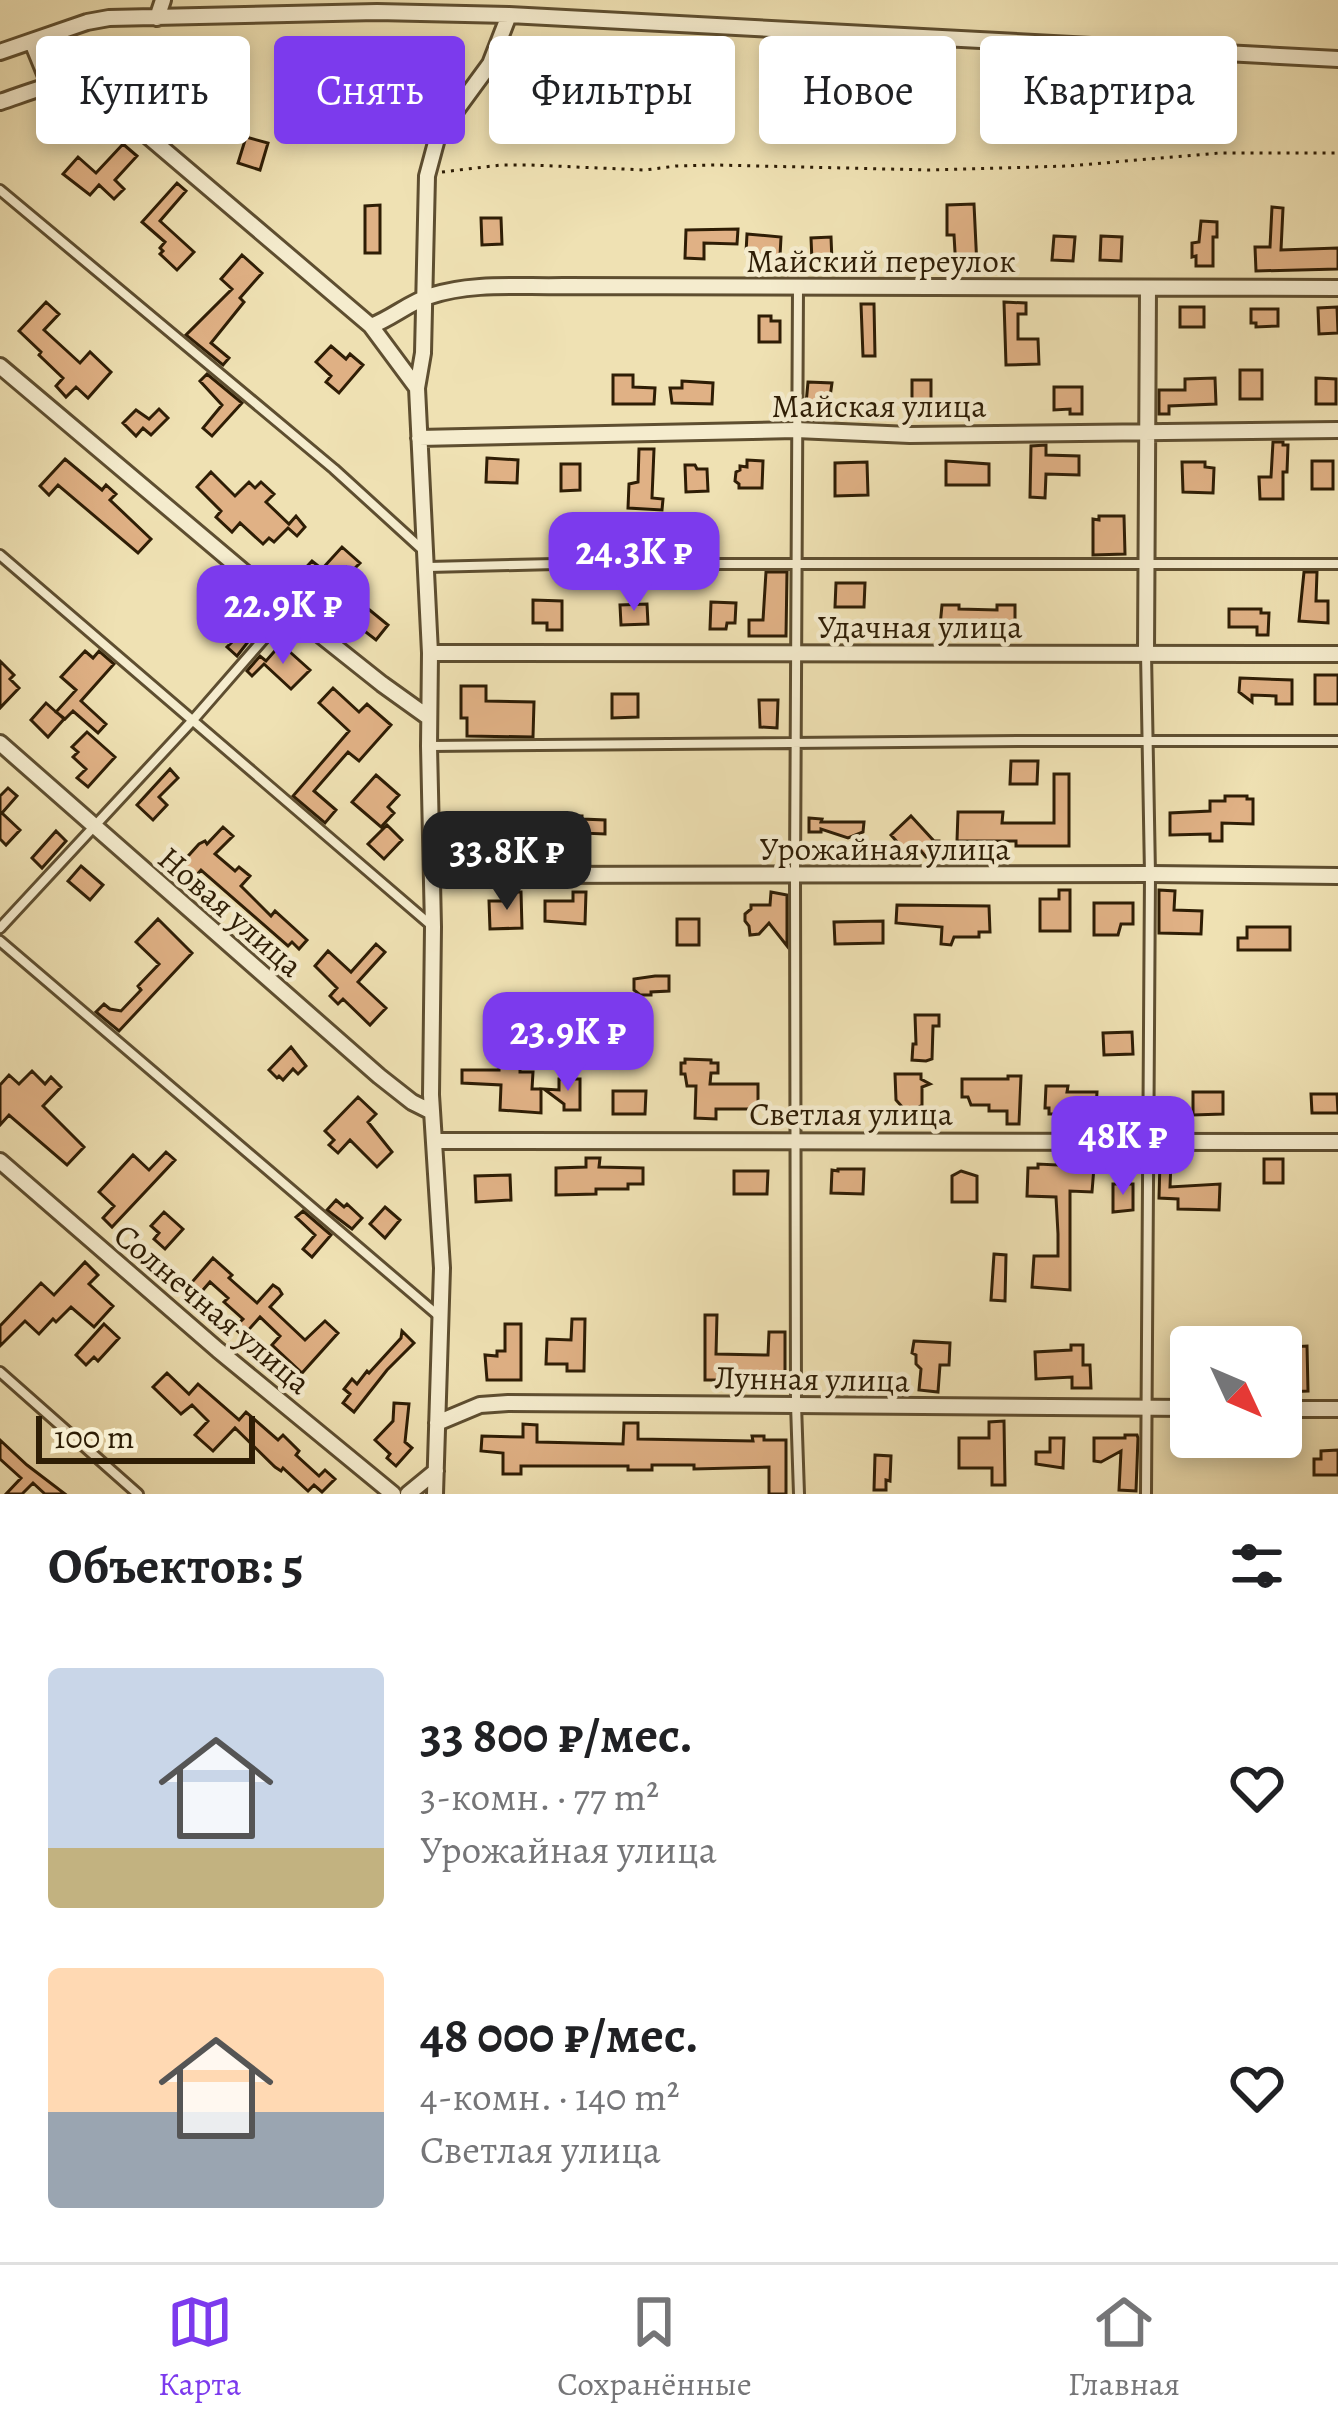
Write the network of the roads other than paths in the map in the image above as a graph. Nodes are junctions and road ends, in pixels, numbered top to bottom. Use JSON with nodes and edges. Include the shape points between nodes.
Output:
{"nodes":[{"id":1,"x":164,"y":0,"type":"edge"},
{"id":2,"x":457,"y":7,"type":"edge"},
{"id":3,"x":509,"y":15,"type":"junction"},
{"id":4,"x":158,"y":18,"type":"junction"},
{"id":5,"x":32,"y":42,"type":"junction"},
{"id":6,"x":0,"y":52,"type":"edge"},
{"id":7,"x":36,"y":52,"type":"edge"},
{"id":8,"x":1338,"y":59,"type":"edge"},
{"id":9,"x":36,"y":90,"type":"edge"},
{"id":10,"x":0,"y":102,"type":"edge"},
{"id":11,"x":156,"y":144,"type":"edge"},
{"id":12,"x":0,"y":190,"type":"edge"},
{"id":13,"x":798,"y":287,"type":"junction"},
{"id":14,"x":1338,"y":288,"type":"edge"},
{"id":15,"x":1148,"y":289,"type":"junction"},
{"id":16,"x":424,"y":297,"type":"junction"},
{"id":17,"x":371,"y":326,"type":"junction"},
{"id":18,"x":0,"y":366,"type":"edge"},
{"id":19,"x":417,"y":388,"type":"junction"},
{"id":20,"x":796,"y":430,"type":"junction"},
{"id":21,"x":1338,"y":430,"type":"edge"},
{"id":22,"x":1148,"y":431,"type":"junction"},
{"id":23,"x":419,"y":438,"type":"junction"},
{"id":24,"x":0,"y":555,"type":"edge"},
{"id":25,"x":425,"y":559,"type":"junction"},
{"id":26,"x":797,"y":564,"type":"junction"},
{"id":27,"x":1148,"y":564,"type":"junction"},
{"id":28,"x":1338,"y":564,"type":"edge"},
{"id":29,"x":289,"y":610,"type":"junction"},
{"id":30,"x":1146,"y":652,"type":"junction"},
{"id":31,"x":430,"y":653,"type":"junction"},
{"id":32,"x":797,"y":653,"type":"junction"},
{"id":33,"x":1338,"y":654,"type":"edge"},
{"id":34,"x":428,"y":717,"type":"junction"},
{"id":35,"x":193,"y":720,"type":"junction"},
{"id":36,"x":796,"y":742,"type":"junction"},
{"id":37,"x":1338,"y":742,"type":"edge"},
{"id":38,"x":0,"y":743,"type":"edge"},
{"id":39,"x":1149,"y":743,"type":"junction"},
{"id":40,"x":429,"y":746,"type":"junction"},
{"id":41,"x":95,"y":827,"type":"junction"},
{"id":42,"x":1150,"y":874,"type":"junction"},
{"id":43,"x":433,"y":875,"type":"junction"},
{"id":44,"x":795,"y":876,"type":"junction"},
{"id":45,"x":1338,"y":876,"type":"edge"},
{"id":46,"x":434,"y":927,"type":"junction"},
{"id":47,"x":0,"y":928,"type":"edge"},
{"id":48,"x":0,"y":941,"type":"edge"},
{"id":49,"x":432,"y":1112,"type":"junction"},
{"id":50,"x":797,"y":1140,"type":"junction"},
{"id":51,"x":435,"y":1141,"type":"junction"},
{"id":52,"x":1149,"y":1142,"type":"junction"},
{"id":53,"x":1338,"y":1142,"type":"edge"},
{"id":54,"x":0,"y":1160,"type":"edge"},
{"id":55,"x":440,"y":1317,"type":"junction"},
{"id":56,"x":0,"y":1372,"type":"edge"},
{"id":57,"x":796,"y":1404,"type":"junction"},
{"id":58,"x":1147,"y":1408,"type":"junction"},
{"id":59,"x":1170,"y":1408,"type":"edge"},
{"id":60,"x":1302,"y":1409,"type":"edge"},
{"id":61,"x":1338,"y":1409,"type":"edge"},
{"id":62,"x":437,"y":1423,"type":"junction"},
{"id":63,"x":436,"y":1471,"type":"junction"},
{"id":64,"x":138,"y":1494,"type":"edge"},
{"id":65,"x":394,"y":1494,"type":"edge"},
{"id":66,"x":408,"y":1494,"type":"edge"},
{"id":67,"x":435,"y":1494,"type":"edge"},
{"id":68,"x":799,"y":1494,"type":"edge"},
{"id":69,"x":1146,"y":1494,"type":"edge"}],
"edges":[{"from":1,"to":4,"type":"street"},
{"from":2,"to":3,"type":"street"},
{"from":2,"to":4,"type":"street"},
{"from":3,"to":8,"type":"street"},
{"from":3,"to":16,"type":"street","via":[[490,64],[438,135],[427,176]]},
{"from":4,"to":5,"type":"street","via":[[100,20]]},
{"from":5,"to":6,"type":"street"},
{"from":5,"to":7,"type":"street"},
{"from":9,"to":10,"type":"street"},
{"from":11,"to":17,"type":"street"},
{"from":12,"to":25,"type":"lane","via":[[316,454]]},
{"from":13,"to":15,"type":"street","name":"Майский переулок"},
{"from":13,"to":16,"type":"street","name":"Майский переулок","via":[[462,289]]},
{"from":13,"to":20,"type":"lane"},
{"from":14,"to":15,"type":"street","name":"Майский переулок"},
{"from":15,"to":22,"type":"street"},
{"from":16,"to":17,"type":"street"},
{"from":16,"to":19,"type":"street"},
{"from":17,"to":19,"type":"street"},
{"from":18,"to":29,"type":"street"},
{"from":19,"to":23,"type":"street"},
{"from":20,"to":22,"type":"street","name":"Майская улица"},
{"from":20,"to":23,"type":"street","name":"Майская улица"},
{"from":20,"to":26,"type":"lane"},
{"from":21,"to":22,"type":"street","name":"Майская улица"},
{"from":22,"to":27,"type":"street"},
{"from":23,"to":25,"type":"street"},
{"from":24,"to":35,"type":"lane"},
{"from":25,"to":26,"type":"lane"},
{"from":25,"to":31,"type":"street"},
{"from":26,"to":27,"type":"lane"},
{"from":26,"to":32,"type":"lane"},
{"from":27,"to":28,"type":"lane"},
{"from":27,"to":30,"type":"street"},
{"from":29,"to":34,"type":"street"},
{"from":29,"to":35,"type":"lane"},
{"from":30,"to":32,"type":"street","name":"Удачная улица"},
{"from":30,"to":33,"type":"street","name":"Удачная улица"},
{"from":30,"to":39,"type":"lane"},
{"from":31,"to":32,"type":"street","name":"Удачная улица"},
{"from":31,"to":34,"type":"street"},
{"from":32,"to":36,"type":"lane"},
{"from":34,"to":40,"type":"street"},
{"from":35,"to":41,"type":"lane"},
{"from":35,"to":46,"type":"lane"},
{"from":36,"to":39,"type":"lane"},
{"from":36,"to":40,"type":"lane"},
{"from":36,"to":44,"type":"lane"},
{"from":37,"to":39,"type":"lane"},
{"from":38,"to":41,"type":"street","name":"Новая улица"},
{"from":39,"to":42,"type":"lane"},
{"from":40,"to":43,"type":"street"},
{"from":41,"to":47,"type":"lane"},
{"from":41,"to":49,"type":"street","name":"Новая улица","via":[[379,1076]]},
{"from":42,"to":44,"type":"street","name":"Урожайная улица"},
{"from":42,"to":45,"type":"street","name":"Урожайная улица"},
{"from":42,"to":52,"type":"lane"},
{"from":43,"to":44,"type":"street","name":"Урожайная улица"},
{"from":43,"to":46,"type":"street"},
{"from":44,"to":50,"type":"lane"},
{"from":46,"to":49,"type":"street"},
{"from":48,"to":55,"type":"lane"},
{"from":49,"to":51,"type":"street"},
{"from":50,"to":51,"type":"street","name":"Светлая улица"},
{"from":50,"to":52,"type":"street","name":"Светлая улица"},
{"from":50,"to":57,"type":"lane"},
{"from":51,"to":55,"type":"street"},
{"from":52,"to":53,"type":"street","name":"Светлая улица"},
{"from":52,"to":58,"type":"lane"},
{"from":54,"to":65,"type":"street","name":"Солнечная улица"},
{"from":55,"to":62,"type":"street"},
{"from":56,"to":64,"type":"lane"},
{"from":57,"to":58,"type":"street","name":"Лунная улица"},
{"from":57,"to":62,"type":"street","name":"Лунная улица","via":[[490,1403]]},
{"from":57,"to":68,"type":"lane"},
{"from":58,"to":59,"type":"street","name":"Лунная улица"},
{"from":58,"to":69,"type":"lane"},
{"from":60,"to":61,"type":"street"},
{"from":62,"to":63,"type":"street"},
{"from":63,"to":66,"type":"street"},
{"from":63,"to":67,"type":"street"}]}
